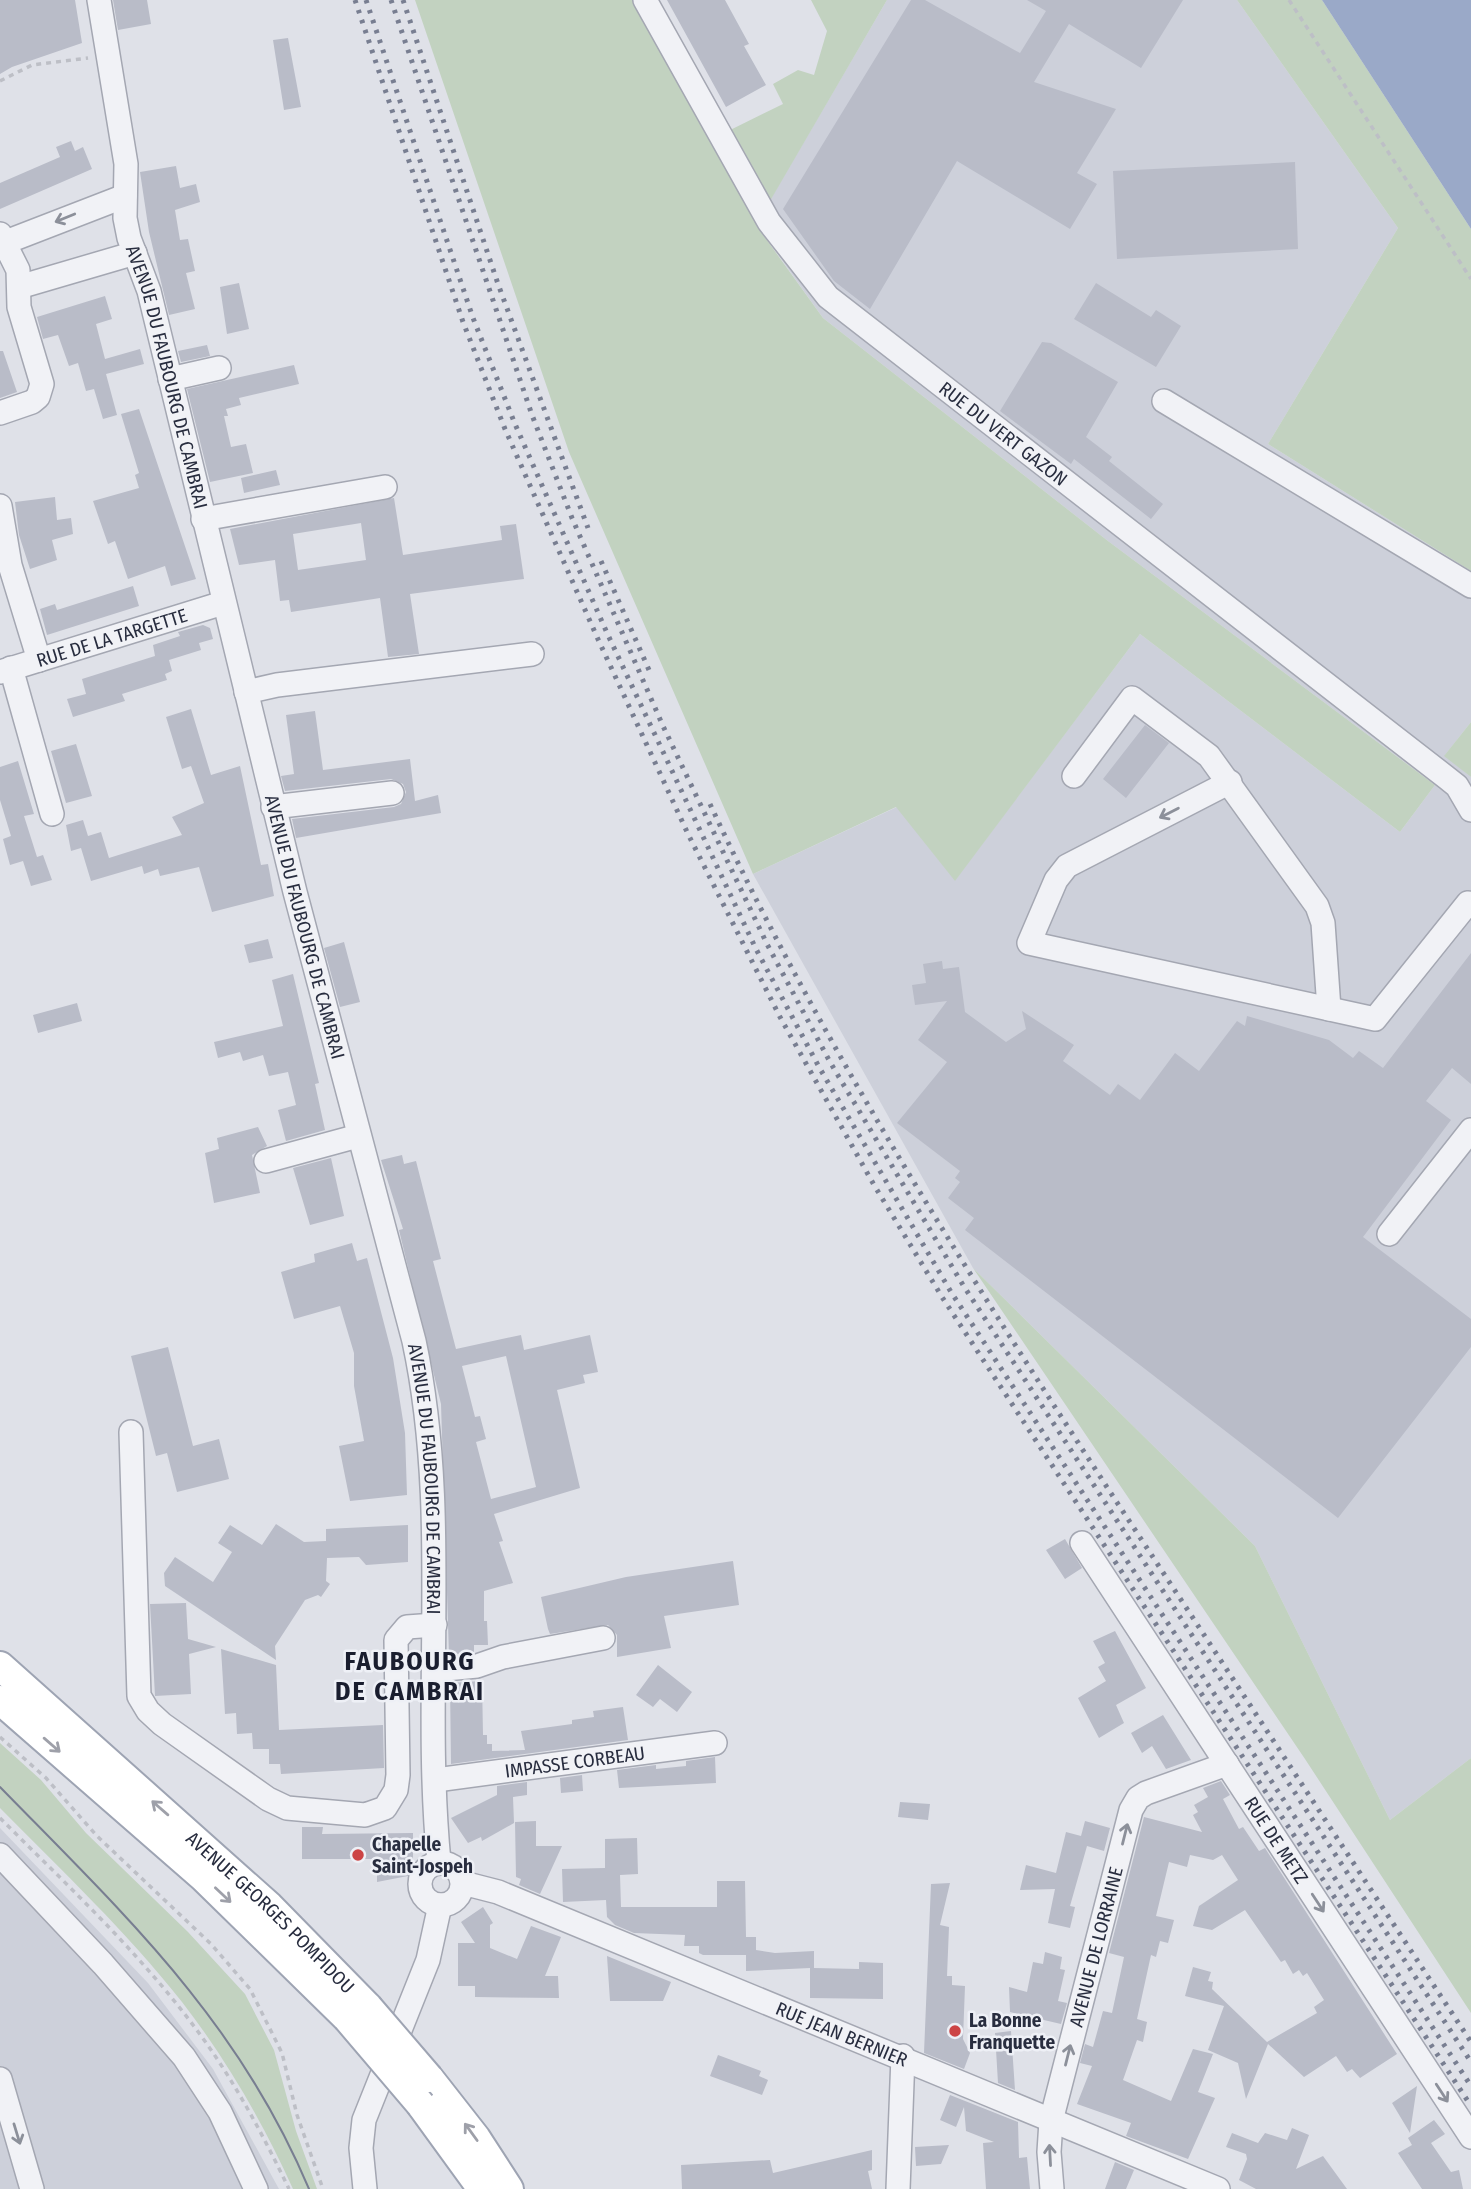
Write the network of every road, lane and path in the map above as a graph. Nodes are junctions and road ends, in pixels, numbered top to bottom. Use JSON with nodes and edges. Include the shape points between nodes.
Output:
{"nodes":[{"id":1,"x":99,"y":0,"type":"edge"},
{"id":2,"x":645,"y":0,"type":"edge"},
{"id":3,"x":1289,"y":0,"type":"edge"},
{"id":4,"x":108,"y":56,"type":"junction"},
{"id":5,"x":0,"y":80,"type":"edge"},
{"id":6,"x":125,"y":196,"type":"junction"},
{"id":7,"x":3,"y":238,"type":"edge"},
{"id":8,"x":135,"y":253,"type":"junction"},
{"id":9,"x":1471,"y":279,"type":"edge"},
{"id":10,"x":19,"y":287,"type":"junction"},
{"id":11,"x":219,"y":368,"type":"dead end"},
{"id":12,"x":170,"y":379,"type":"junction"},
{"id":13,"x":1164,"y":401,"type":"dead end"},
{"id":14,"x":0,"y":413,"type":"edge"},
{"id":15,"x":386,"y":487,"type":"dead end"},
{"id":16,"x":0,"y":506,"type":"edge"},
{"id":17,"x":203,"y":519,"type":"junction"},
{"id":18,"x":1471,"y":586,"type":"edge"},
{"id":19,"x":223,"y":603,"type":"junction"},
{"id":20,"x":532,"y":654,"type":"dead end"},
{"id":21,"x":39,"y":660,"type":"junction"},
{"id":22,"x":6,"y":670,"type":"edge"},
{"id":23,"x":246,"y":692,"type":"junction"},
{"id":24,"x":1074,"y":776,"type":"dead end"},
{"id":25,"x":1230,"y":782,"type":"junction"},
{"id":26,"x":1464,"y":791,"type":"edge"},
{"id":27,"x":392,"y":793,"type":"dead end"},
{"id":28,"x":274,"y":807,"type":"junction"},
{"id":29,"x":1471,"y":810,"type":"edge"},
{"id":30,"x":52,"y":814,"type":"dead end"},
{"id":31,"x":1471,"y":905,"type":"edge"},
{"id":32,"x":1329,"y":1009,"type":"junction"},
{"id":33,"x":1471,"y":1130,"type":"edge"},
{"id":34,"x":358,"y":1136,"type":"junction"},
{"id":35,"x":266,"y":1161,"type":"dead end"},
{"id":36,"x":1389,"y":1234,"type":"dead end"},
{"id":37,"x":131,"y":1432,"type":"dead end"},
{"id":38,"x":1082,"y":1543,"type":"dead end"},
{"id":39,"x":435,"y":1625,"type":"junction"},
{"id":40,"x":603,"y":1637,"type":"dead end"},
{"id":41,"x":0,"y":1666,"type":"edge"},
{"id":42,"x":435,"y":1670,"type":"junction"},
{"id":43,"x":0,"y":1700,"type":"edge"},
{"id":44,"x":0,"y":1737,"type":"edge"},
{"id":45,"x":715,"y":1743,"type":"dead end"},
{"id":46,"x":1227,"y":1764,"type":"junction"},
{"id":47,"x":436,"y":1780,"type":"junction"},
{"id":48,"x":0,"y":1854,"type":"edge"},
{"id":49,"x":439,"y":1862,"type":"junction"},
{"id":50,"x":463,"y":1883,"type":"junction"},
{"id":51,"x":440,"y":1905,"type":"junction"},
{"id":52,"x":358,"y":2013,"type":"junction"},
{"id":53,"x":903,"y":2056,"type":"junction"},
{"id":54,"x":0,"y":2079,"type":"edge"},
{"id":55,"x":1051,"y":2121,"type":"junction"},
{"id":56,"x":1471,"y":2137,"type":"edge"},
{"id":57,"x":32,"y":2189,"type":"edge"},
{"id":58,"x":256,"y":2189,"type":"edge"},
{"id":59,"x":323,"y":2189,"type":"edge"},
{"id":60,"x":365,"y":2189,"type":"edge"},
{"id":61,"x":482,"y":2189,"type":"edge"},
{"id":62,"x":509,"y":2189,"type":"edge"},
{"id":63,"x":898,"y":2189,"type":"edge"},
{"id":64,"x":1052,"y":2189,"type":"edge"},
{"id":65,"x":1218,"y":2189,"type":"edge"}],
"edges":[{"from":1,"to":4,"type":"street","name":"AVENUE DU FAUBOURG DE CAMBRAI"},
{"from":2,"to":26,"type":"street","name":"RUE DU VERT GAZON","via":[[769,222],[828,297]]},
{"from":3,"to":9,"type":"path"},
{"from":4,"to":5,"type":"path","via":[[32,65]]},
{"from":4,"to":6,"type":"street","name":"AVENUE DU FAUBOURG DE CAMBRAI","via":[[126,164]]},
{"from":6,"to":7,"type":"street","one_way":true},
{"from":6,"to":8,"type":"street","name":"AVENUE DU FAUBOURG DE CAMBRAI","via":[[127,228]]},
{"from":7,"to":10,"type":"street","via":[[18,270]]},
{"from":8,"to":10,"type":"street"},
{"from":8,"to":12,"type":"street","name":"AVENUE DU FAUBOURG DE CAMBRAI"},
{"from":10,"to":14,"type":"street","via":[[19,307],[42,388],[32,402]]},
{"from":11,"to":12,"type":"street"},
{"from":12,"to":17,"type":"street","name":"AVENUE DU FAUBOURG DE CAMBRAI"},
{"from":13,"to":18,"type":"street"},
{"from":15,"to":17,"type":"street"},
{"from":16,"to":21,"type":"street","via":[[10,565]]},
{"from":17,"to":19,"type":"street","name":"AVENUE DU FAUBOURG DE CAMBRAI"},
{"from":19,"to":21,"type":"street","name":"RUE DE LA TARGETTE"},
{"from":19,"to":23,"type":"street","name":"AVENUE DU FAUBOURG DE CAMBRAI"},
{"from":20,"to":23,"type":"street"},
{"from":21,"to":22,"type":"street","name":"RUE DE LA TARGETTE"},
{"from":22,"to":30,"type":"street"},
{"from":23,"to":28,"type":"street","name":"AVENUE DU FAUBOURG DE CAMBRAI"},
{"from":24,"to":25,"type":"street","via":[[1132,698],[1202,750]]},
{"from":25,"to":32,"type":"street","via":[[1317,906],[1323,923]]},
{"from":25,"to":32,"type":"street","one_way":true,"via":[[1068,866],[1056,880],[1029,943]]},
{"from":26,"to":29,"type":"street","name":"RUE DU VERT GAZON"},
{"from":27,"to":28,"type":"street"},
{"from":28,"to":34,"type":"street","name":"AVENUE DU FAUBOURG DE CAMBRAI"},
{"from":31,"to":32,"type":"street","via":[[1468,903],[1375,1019]]},
{"from":33,"to":36,"type":"street"},
{"from":34,"to":35,"type":"street"},
{"from":34,"to":39,"type":"street","name":"AVENUE DU FAUBOURG DE CAMBRAI","via":[[427,1406],[434,1478]]},
{"from":37,"to":39,"type":"street","via":[[139,1696],[162,1724],[268,1799],[297,1810],[365,1815],[385,1808],[396,1790],[398,1775],[396,1640],[407,1627]]},
{"from":38,"to":46,"type":"street","name":"RUE DE METZ"},
{"from":39,"to":42,"type":"street","name":"AVENUE DU FAUBOURG DE CAMBRAI"},
{"from":40,"to":42,"type":"street","via":[[503,1657],[477,1667]]},
{"from":52,"to":41,"type":"main road","name":"AVENUE GEORGES POMPIDOU","one_way":true,"via":[[269,1906]]},
{"from":42,"to":47,"type":"street","name":"AVENUE DU FAUBOURG DE CAMBRAI"},
{"from":43,"to":52,"type":"main road","name":"AVENUE GEORGES POMPIDOU","one_way":true},
{"from":44,"to":59,"type":"path","via":[[211,1944],[250,1989],[282,2053]]},
{"from":45,"to":47,"type":"street","name":"IMPASSE CORBEAU"},
{"from":55,"to":46,"type":"street","name":"AVENUE DE LORRAINE","one_way":true,"via":[[1131,1810],[1146,1793]]},
{"from":46,"to":56,"type":"street","name":"RUE DE METZ","one_way":true},
{"from":47,"to":49,"type":"street","name":"AVENUE DU FAUBOURG DE CAMBRAI"},
{"from":48,"to":58,"type":"street","via":[[184,2057],[220,2112]]},
{"from":49,"to":50,"type":"street","via":[[454,1867]]},
{"from":49,"to":51,"type":"street","via":[[426,1870],[420,1884],[426,1898]]},
{"from":50,"to":51,"type":"street","via":[[455,1900]]},
{"from":50,"to":53,"type":"street","name":"RUE JEAN BERNIER","via":[[498,1892]]},
{"from":51,"to":60,"type":"street","via":[[428,1960],[365,2120],[361,2148]]},
{"from":52,"to":61,"type":"main road","bridge":true},
{"from":62,"to":52,"type":"main road","name":"AVENUE GEORGES POMPIDOU","one_way":true,"bridge":true,"via":[[429,2078]]},
{"from":53,"to":55,"type":"street","name":"RUE JEAN BERNIER"},
{"from":53,"to":63,"type":"street"},
{"from":54,"to":57,"type":"street","one_way":true},
{"from":64,"to":55,"type":"street","name":"AVENUE DE LORRAINE","one_way":true},
{"from":55,"to":65,"type":"street","name":"RUE JEAN BERNIER"}]}
